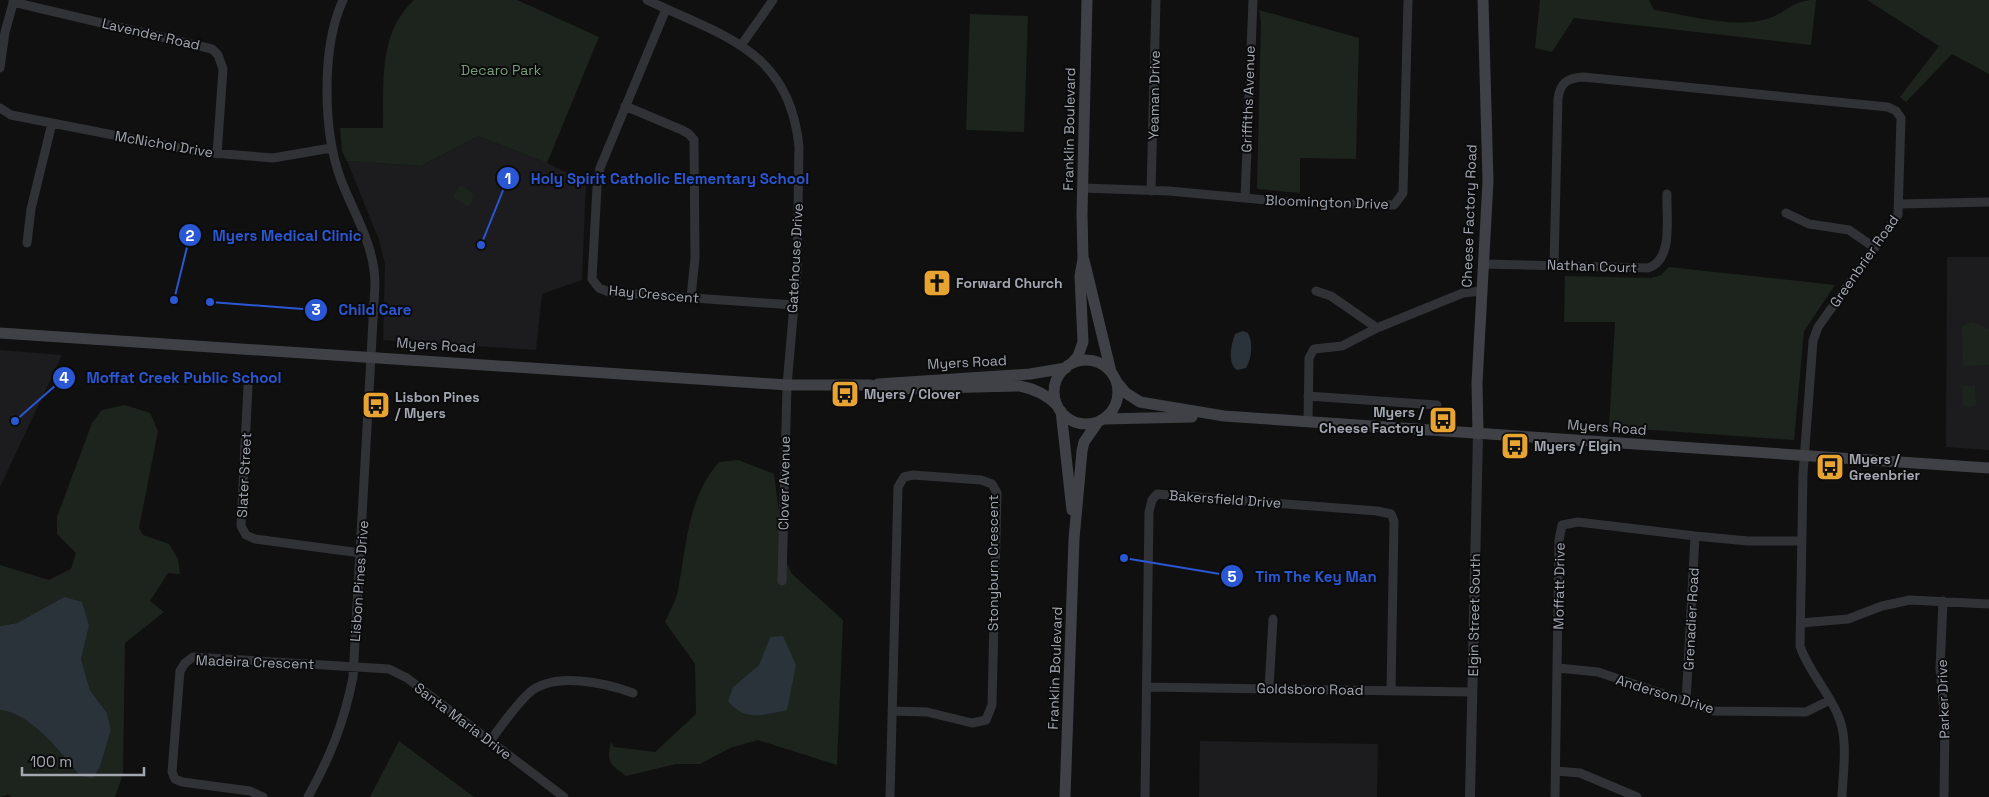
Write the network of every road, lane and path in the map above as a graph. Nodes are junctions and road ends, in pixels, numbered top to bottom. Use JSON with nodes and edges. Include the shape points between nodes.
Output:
{"nodes":[{"id":1,"x":343,"y":0,"type":"edge"},
{"id":2,"x":647,"y":0,"type":"edge"},
{"id":3,"x":773,"y":0,"type":"edge"},
{"id":4,"x":1087,"y":0,"type":"edge"},
{"id":5,"x":1156,"y":0,"type":"edge"},
{"id":6,"x":1253,"y":0,"type":"edge"},
{"id":7,"x":1408,"y":0,"type":"edge"},
{"id":8,"x":1483,"y":0,"type":"edge"},
{"id":9,"x":13,"y":1,"type":"edge"},
{"id":10,"x":666,"y":9,"type":"junction"},
{"id":11,"x":742,"y":44,"type":"junction"},
{"id":12,"x":0,"y":68,"type":"edge"},
{"id":13,"x":625,"y":106,"type":"junction"},
{"id":14,"x":0,"y":108,"type":"edge"},
{"id":15,"x":52,"y":123,"type":"junction"},
{"id":16,"x":331,"y":148,"type":"junction"},
{"id":17,"x":217,"y":154,"type":"junction"},
{"id":18,"x":1082,"y":188,"type":"junction"},
{"id":19,"x":1151,"y":191,"type":"junction"},
{"id":20,"x":1667,"y":194,"type":"dead end"},
{"id":21,"x":1245,"y":198,"type":"junction"},
{"id":22,"x":1989,"y":202,"type":"edge"},
{"id":23,"x":1900,"y":204,"type":"junction"},
{"id":24,"x":1786,"y":213,"type":"dead end"},
{"id":25,"x":27,"y":243,"type":"dead end"},
{"id":26,"x":1875,"y":248,"type":"junction"},
{"id":27,"x":1084,"y":259,"type":"junction"},
{"id":28,"x":1484,"y":264,"type":"junction"},
{"id":29,"x":1554,"y":265,"type":"junction"},
{"id":30,"x":1316,"y":291,"type":"dead end"},
{"id":31,"x":1482,"y":292,"type":"junction"},
{"id":32,"x":691,"y":297,"type":"junction"},
{"id":33,"x":794,"y":305,"type":"junction"},
{"id":34,"x":1377,"y":328,"type":"junction"},
{"id":35,"x":0,"y":333,"type":"edge"},
{"id":36,"x":372,"y":356,"type":"junction"},
{"id":37,"x":1069,"y":366,"type":"junction"},
{"id":38,"x":1114,"y":377,"type":"junction"},
{"id":39,"x":787,"y":384,"type":"junction"},
{"id":40,"x":869,"y":385,"type":"junction"},
{"id":41,"x":248,"y":386,"type":"dead end"},
{"id":42,"x":1308,"y":396,"type":"junction"},
{"id":43,"x":1437,"y":405,"type":"dead end"},
{"id":44,"x":1059,"y":408,"type":"junction"},
{"id":45,"x":1224,"y":416,"type":"junction"},
{"id":46,"x":1101,"y":420,"type":"junction"},
{"id":47,"x":1308,"y":422,"type":"junction"},
{"id":48,"x":1478,"y":434,"type":"junction"},
{"id":49,"x":1804,"y":456,"type":"junction"},
{"id":50,"x":1989,"y":468,"type":"edge"},
{"id":51,"x":1695,"y":536,"type":"junction"},
{"id":52,"x":1074,"y":539,"type":"junction"},
{"id":53,"x":1801,"y":541,"type":"junction"},
{"id":54,"x":361,"y":553,"type":"junction"},
{"id":55,"x":782,"y":581,"type":"dead end"},
{"id":56,"x":1944,"y":602,"type":"junction"},
{"id":57,"x":1989,"y":604,"type":"edge"},
{"id":58,"x":1273,"y":620,"type":"dead end"},
{"id":59,"x":1801,"y":623,"type":"junction"},
{"id":60,"x":354,"y":666,"type":"junction"},
{"id":61,"x":1558,"y":668,"type":"junction"},
{"id":62,"x":1148,"y":687,"type":"junction"},
{"id":63,"x":1269,"y":689,"type":"junction"},
{"id":64,"x":1392,"y":690,"type":"junction"},
{"id":65,"x":1472,"y":692,"type":"junction"},
{"id":66,"x":633,"y":693,"type":"dead end"},
{"id":67,"x":1830,"y":700,"type":"junction"},
{"id":68,"x":1686,"y":702,"type":"junction"},
{"id":69,"x":892,"y":711,"type":"junction"},
{"id":70,"x":490,"y":741,"type":"junction"},
{"id":71,"x":1556,"y":771,"type":"junction"},
{"id":72,"x":263,"y":797,"type":"edge"},
{"id":73,"x":308,"y":797,"type":"edge"},
{"id":74,"x":564,"y":797,"type":"edge"},
{"id":75,"x":890,"y":797,"type":"edge"},
{"id":76,"x":1065,"y":797,"type":"edge"},
{"id":77,"x":1145,"y":797,"type":"edge"},
{"id":78,"x":1470,"y":797,"type":"edge"},
{"id":79,"x":1556,"y":797,"type":"edge"},
{"id":80,"x":1636,"y":797,"type":"edge"},
{"id":81,"x":1842,"y":797,"type":"edge"},
{"id":82,"x":1944,"y":797,"type":"edge"}],
"edges":[{"from":1,"to":16,"type":"street","via":[[329,47]]},
{"from":2,"to":10,"type":"street","name":"Gatehouse Drive"},
{"from":3,"to":11,"type":"street"},
{"from":4,"to":18,"type":"main road","name":"Franklin Boulevard"},
{"from":5,"to":19,"type":"street","name":"Yeaman Drive"},
{"from":6,"to":21,"type":"street","name":"Griffiths Avenue"},
{"from":7,"to":21,"type":"street","name":"Bloomington Drive","via":[[1403,193],[1398,202],[1389,206]]},
{"from":8,"to":28,"type":"main road","name":"Cheese Factory Road","via":[[1488,173]]},
{"from":9,"to":12,"type":"street"},
{"from":9,"to":17,"type":"street","name":"Lavender Road","via":[[212,49],[223,69]]},
{"from":10,"to":11,"type":"street","name":"Gatehouse Drive"},
{"from":10,"to":13,"type":"street","name":"Hay Crescent"},
{"from":11,"to":33,"type":"street","name":"Gatehouse Drive","via":[[773,74],[784,92],[797,128],[798,246]]},
{"from":13,"to":32,"type":"street","via":[[682,130],[694,140],[695,258]]},
{"from":13,"to":32,"type":"street","name":"Hay Crescent","via":[[598,175],[592,279],[599,288],[610,292]]},
{"from":14,"to":15,"type":"street","name":"McNichol Drive","via":[[11,115]]},
{"from":15,"to":17,"type":"street","name":"McNichol Drive"},
{"from":15,"to":25,"type":"street","via":[[31,210]]},
{"from":16,"to":17,"type":"street","name":"McNichol Drive","via":[[272,158]]},
{"from":16,"to":36,"type":"street","via":[[366,236],[374,266]]},
{"from":18,"to":19,"type":"street","name":"Bloomington Drive"},
{"from":18,"to":27,"type":"main road","name":"Franklin Boulevard"},
{"from":19,"to":21,"type":"street","name":"Bloomington Drive"},
{"from":20,"to":29,"type":"street","name":"Nathan Court","via":[[1664,254],[1653,266]]},
{"from":22,"to":23,"type":"street"},
{"from":23,"to":26,"type":"street","name":"Greenbrier Road","via":[[1895,222]]},
{"from":23,"to":29,"type":"street","name":"Greenbrier Road","via":[[1902,123],[1892,108],[1574,78],[1563,83],[1558,99]]},
{"from":24,"to":26,"type":"street","via":[[1809,224],[1849,230]]},
{"from":26,"to":49,"type":"street","name":"Greenbrier Road","via":[[1813,336]]},
{"from":27,"to":37,"type":"main road","name":"Franklin Boulevard","via":[[1080,276],[1082,346]]},
{"from":27,"to":38,"type":"main road","name":"Franklin Boulevard"},
{"from":28,"to":29,"type":"street","name":"Nathan Court"},
{"from":28,"to":31,"type":"main road","name":"Cheese Factory Road"},
{"from":30,"to":34,"type":"street","via":[[1331,296]]},
{"from":31,"to":34,"type":"street","via":[[1462,293]]},
{"from":31,"to":48,"type":"main road","name":"Cheese Factory Road"},
{"from":32,"to":33,"type":"street","name":"Hay Crescent"},
{"from":33,"to":39,"type":"street","name":"Gatehouse Drive"},
{"from":34,"to":42,"type":"street","via":[[1342,346],[1314,349],[1309,358]]},
{"from":35,"to":36,"type":"main road","name":"Myers Road"},
{"from":36,"to":39,"type":"main road","name":"Myers Road"},
{"from":36,"to":54,"type":"street","name":"Lisbon Pines Drive"},
{"from":37,"to":38,"type":"main road","via":[[1093,361],[1103,365]]},
{"from":37,"to":40,"type":"main road","name":"Myers Road","via":[[1030,374]]},
{"from":37,"to":44,"type":"main road","via":[[1055,385]]},
{"from":38,"to":45,"type":"main road","name":"Myers Road","via":[[1126,393],[1140,402]]},
{"from":38,"to":46,"type":"main road","via":[[1118,398],[1110,413]]},
{"from":39,"to":40,"type":"main road","name":"Myers Road"},
{"from":39,"to":55,"type":"street","name":"Clover Avenue"},
{"from":40,"to":44,"type":"main road","name":"Myers Road","via":[[891,389],[1020,386],[1036,390]]},
{"from":41,"to":54,"type":"street","name":"Slater Street","via":[[241,526],[246,535],[255,539]]},
{"from":42,"to":43,"type":"street"},
{"from":42,"to":47,"type":"street"},
{"from":44,"to":46,"type":"main road","via":[[1078,423]]},
{"from":44,"to":52,"type":"main road","name":"Franklin Boulevard","via":[[1066,439]]},
{"from":45,"to":46,"type":"main road","name":"Myers Road"},
{"from":45,"to":47,"type":"main road","name":"Myers Road"},
{"from":46,"to":52,"type":"main road","name":"Franklin Boulevard","via":[[1084,442]]},
{"from":47,"to":48,"type":"main road","name":"Myers Road"},
{"from":48,"to":49,"type":"main road","name":"Myers Road"},
{"from":48,"to":65,"type":"street","name":"Elgin Street South"},
{"from":49,"to":50,"type":"main road","name":"Myers Road"},
{"from":49,"to":53,"type":"street","name":"Greenbrier Road"},
{"from":51,"to":53,"type":"street","name":"Moffatt Drive"},
{"from":51,"to":61,"type":"street","name":"Moffatt Drive","via":[[1578,522],[1562,525],[1559,540]]},
{"from":51,"to":68,"type":"street","name":"Grenadier Road"},
{"from":52,"to":76,"type":"main road","name":"Franklin Boulevard"},
{"from":53,"to":59,"type":"street","name":"Greenbrier Road"},
{"from":54,"to":60,"type":"street","name":"Lisbon Pines Drive"},
{"from":56,"to":57,"type":"street"},
{"from":56,"to":59,"type":"street","via":[[1896,602],[1848,619]]},
{"from":56,"to":82,"type":"street","name":"Parker Drive","via":[[1940,669],[1945,724]]},
{"from":58,"to":63,"type":"street"},
{"from":59,"to":67,"type":"street","name":"Greenbrier Road","via":[[1800,646]]},
{"from":60,"to":70,"type":"street","name":"Santa Maria Drive","via":[[389,669],[407,678]]},
{"from":60,"to":72,"type":"street","name":"Madeira Crescent","via":[[193,658],[185,663],[180,671],[172,772],[175,779],[250,791]]},
{"from":60,"to":73,"type":"street","name":"Lisbon Pines Drive","via":[[347,709],[336,742]]},
{"from":61,"to":68,"type":"street","name":"Anderson Drive","via":[[1598,672]]},
{"from":61,"to":71,"type":"street","name":"Moffatt Drive"},
{"from":62,"to":63,"type":"street","name":"Goldsboro Road"},
{"from":62,"to":64,"type":"street","name":"Bakersfield Drive","via":[[1149,512],[1152,500],[1158,494],[1390,514],[1394,520]]},
{"from":62,"to":77,"type":"street","name":"Bakersfield Drive"},
{"from":63,"to":64,"type":"street","name":"Goldsboro Road"},
{"from":64,"to":65,"type":"street","name":"Goldsboro Road"},
{"from":65,"to":78,"type":"street","name":"Elgin Street South"},
{"from":66,"to":70,"type":"street","via":[[611,684],[567,681],[540,686],[529,693]]},
{"from":67,"to":68,"type":"street","name":"Anderson Drive","via":[[1796,712],[1714,711]]},
{"from":67,"to":81,"type":"street","name":"Greenbrier Road","via":[[1838,713],[1843,736]]},
{"from":69,"to":69,"type":"street","name":"Stonyburn Crescent","via":[[927,712],[972,724],[986,720],[992,705],[997,493],[992,484],[981,480],[913,475],[904,476],[898,487]]},
{"from":69,"to":75,"type":"street","name":"Stonyburn Crescent"},
{"from":70,"to":74,"type":"street","name":"Santa Maria Drive"},
{"from":71,"to":79,"type":"street","name":"Moffatt Drive"},
{"from":71,"to":80,"type":"street","via":[[1580,773]]}]}
